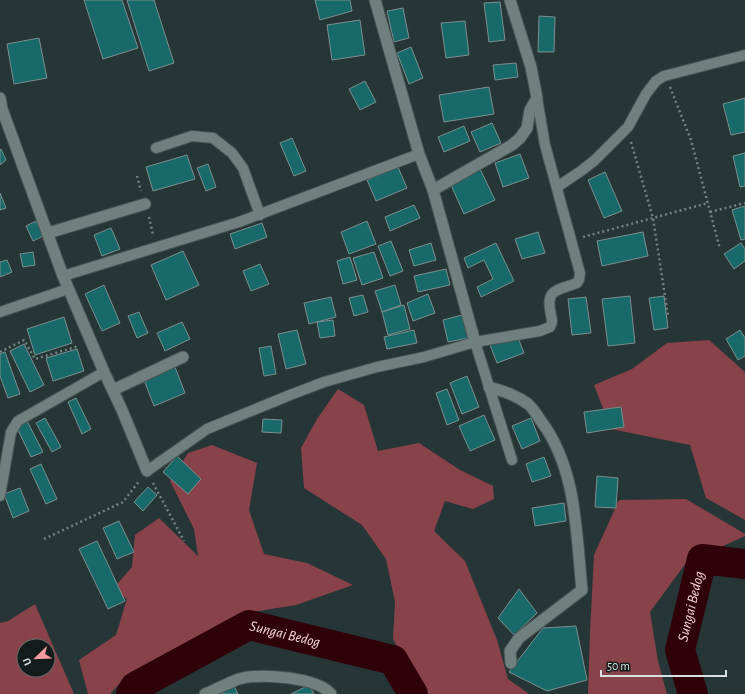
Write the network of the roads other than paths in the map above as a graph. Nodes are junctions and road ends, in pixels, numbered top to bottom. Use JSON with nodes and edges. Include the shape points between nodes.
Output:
{"nodes":[{"id":1,"x":375,"y":0,"type":"edge"},
{"id":2,"x":510,"y":0,"type":"edge"},
{"id":3,"x":745,"y":55,"type":"edge"},
{"id":4,"x":537,"y":98,"type":"junction"},
{"id":5,"x":1,"y":105,"type":"edge"},
{"id":6,"x":156,"y":148,"type":"dead end"},
{"id":7,"x":419,"y":154,"type":"junction"},
{"id":8,"x":557,"y":187,"type":"junction"},
{"id":9,"x":433,"y":190,"type":"junction"},
{"id":10,"x":145,"y":204,"type":"dead end"},
{"id":11,"x":260,"y":215,"type":"junction"},
{"id":12,"x":48,"y":232,"type":"junction"},
{"id":13,"x":63,"y":276,"type":"junction"},
{"id":14,"x":68,"y":289,"type":"junction"},
{"id":15,"x":0,"y":312,"type":"edge"},
{"id":16,"x":475,"y":342,"type":"junction"},
{"id":17,"x":183,"y":357,"type":"dead end"},
{"id":18,"x":104,"y":372,"type":"junction"},
{"id":19,"x":489,"y":387,"type":"junction"},
{"id":20,"x":113,"y":390,"type":"junction"},
{"id":21,"x":512,"y":460,"type":"dead end"},
{"id":22,"x":147,"y":471,"type":"joint"},
{"id":23,"x":0,"y":496,"type":"edge"},
{"id":24,"x":511,"y":663,"type":"dead end"},
{"id":25,"x":205,"y":694,"type":"edge"},
{"id":26,"x":331,"y":694,"type":"edge"}],
"edges":[{"from":1,"to":7,"type":"street"},
{"from":2,"to":4,"type":"street","via":[[532,67]]},
{"from":3,"to":8,"type":"lane","via":[[664,76],[656,81],[628,127],[581,172]]},
{"from":4,"to":8,"type":"lane","via":[[545,145]]},
{"from":4,"to":9,"type":"street","via":[[530,110],[527,128],[520,138]]},
{"from":5,"to":12,"type":"street"},
{"from":6,"to":11,"type":"lane","via":[[192,136],[213,138],[232,153],[243,168]]},
{"from":7,"to":9,"type":"street"},
{"from":7,"to":11,"type":"lane"},
{"from":8,"to":16,"type":"lane","via":[[580,280],[550,296],[548,301],[553,323],[550,327]]},
{"from":9,"to":16,"type":"street"},
{"from":10,"to":12,"type":"street"},
{"from":11,"to":13,"type":"lane"},
{"from":12,"to":13,"type":"street"},
{"from":13,"to":14,"type":"street"},
{"from":14,"to":15,"type":"lane"},
{"from":14,"to":18,"type":"street"},
{"from":16,"to":19,"type":"lane"},
{"from":16,"to":22,"type":"lane","via":[[377,367],[290,395],[207,429]]},
{"from":17,"to":20,"type":"street"},
{"from":18,"to":20,"type":"street"},
{"from":18,"to":23,"type":"lane","via":[[18,421],[11,432]]},
{"from":19,"to":21,"type":"lane"},
{"from":19,"to":24,"type":"street","via":[[510,393],[529,405],[548,430],[563,459],[572,491],[582,590],[519,638],[510,651]]},
{"from":20,"to":22,"type":"street"},
{"from":25,"to":26,"type":"street","via":[[240,679],[263,676],[290,678],[321,686]]}]}
